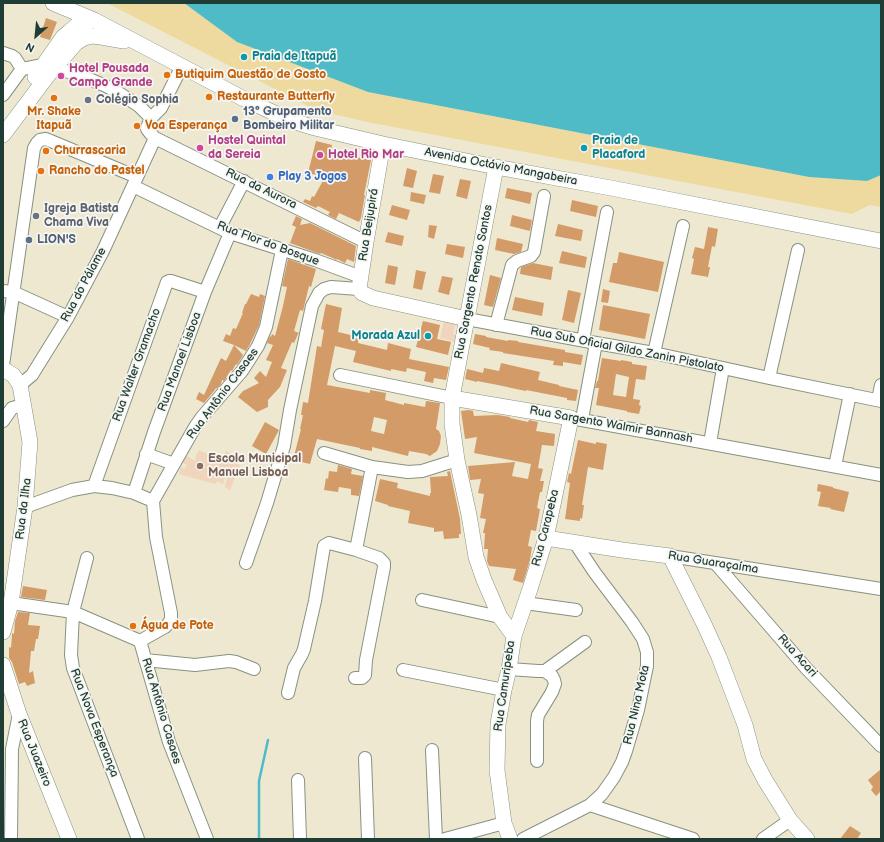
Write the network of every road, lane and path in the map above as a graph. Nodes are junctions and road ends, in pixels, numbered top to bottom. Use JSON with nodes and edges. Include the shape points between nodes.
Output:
{"nodes":[{"id":1,"x":46,"y":3,"type":"edge"},
{"id":2,"x":53,"y":3,"type":"edge"},
{"id":3,"x":94,"y":20,"type":"junction"},
{"id":4,"x":63,"y":37,"type":"junction"},
{"id":5,"x":144,"y":46,"type":"junction"},
{"id":6,"x":3,"y":53,"type":"edge"},
{"id":7,"x":49,"y":66,"type":"junction"},
{"id":8,"x":182,"y":66,"type":"junction"},
{"id":9,"x":22,"y":69,"type":"junction"},
{"id":10,"x":3,"y":95,"type":"edge"},
{"id":11,"x":151,"y":118,"type":"junction"},
{"id":12,"x":3,"y":121,"type":"edge"},
{"id":13,"x":3,"y":135,"type":"edge"},
{"id":14,"x":155,"y":138,"type":"junction"},
{"id":15,"x":383,"y":144,"type":"junction"},
{"id":16,"x":496,"y":167,"type":"junction"},
{"id":17,"x":244,"y":180,"type":"junction"},
{"id":18,"x":135,"y":181,"type":"junction"},
{"id":19,"x":544,"y":196,"type":"dead end"},
{"id":20,"x":607,"y":212,"type":"dead end"},
{"id":21,"x":683,"y":226,"type":"dead end"},
{"id":22,"x":225,"y":230,"type":"junction"},
{"id":23,"x":881,"y":241,"type":"edge"},
{"id":24,"x":366,"y":242,"type":"junction"},
{"id":25,"x":282,"y":250,"type":"junction"},
{"id":26,"x":798,"y":250,"type":"dead end"},
{"id":27,"x":360,"y":283,"type":"junction"},
{"id":28,"x":8,"y":292,"type":"edge"},
{"id":29,"x":205,"y":292,"type":"junction"},
{"id":30,"x":68,"y":317,"type":"junction"},
{"id":31,"x":467,"y":319,"type":"junction"},
{"id":32,"x":496,"y":324,"type":"junction"},
{"id":33,"x":583,"y":340,"type":"junction"},
{"id":34,"x":596,"y":344,"type":"junction"},
{"id":35,"x":654,"y":353,"type":"junction"},
{"id":36,"x":3,"y":365,"type":"edge"},
{"id":37,"x":3,"y":368,"type":"edge"},
{"id":38,"x":723,"y":368,"type":"junction"},
{"id":39,"x":340,"y":375,"type":"dead end"},
{"id":40,"x":769,"y":378,"type":"junction"},
{"id":41,"x":20,"y":385,"type":"junction"},
{"id":42,"x":881,"y":385,"type":"edge"},
{"id":43,"x":850,"y":394,"type":"junction"},
{"id":44,"x":452,"y":398,"type":"junction"},
{"id":45,"x":879,"y":400,"type":"edge"},
{"id":46,"x":23,"y":405,"type":"junction"},
{"id":47,"x":576,"y":418,"type":"junction"},
{"id":48,"x":3,"y":420,"type":"edge"},
{"id":49,"x":710,"y":443,"type":"junction"},
{"id":50,"x":146,"y":454,"type":"junction"},
{"id":51,"x":324,"y":454,"type":"dead end"},
{"id":52,"x":457,"y":460,"type":"junction"},
{"id":53,"x":174,"y":464,"type":"junction"},
{"id":54,"x":835,"y":466,"type":"junction"},
{"id":55,"x":372,"y":467,"type":"junction"},
{"id":56,"x":881,"y":475,"type":"edge"},
{"id":57,"x":94,"y":486,"type":"junction"},
{"id":58,"x":134,"y":493,"type":"junction"},
{"id":59,"x":153,"y":501,"type":"junction"},
{"id":60,"x":25,"y":507,"type":"junction"},
{"id":61,"x":546,"y":538,"type":"junction"},
{"id":62,"x":575,"y":543,"type":"junction"},
{"id":63,"x":356,"y":550,"type":"junction"},
{"id":64,"x":670,"y":556,"type":"junction"},
{"id":65,"x":87,"y":558,"type":"dead end"},
{"id":66,"x":246,"y":564,"type":"dead end"},
{"id":67,"x":716,"y":564,"type":"junction"},
{"id":68,"x":881,"y":589,"type":"edge"},
{"id":69,"x":422,"y":600,"type":"dead end"},
{"id":70,"x":11,"y":603,"type":"junction"},
{"id":71,"x":525,"y":603,"type":"junction"},
{"id":72,"x":576,"y":610,"type":"dead end"},
{"id":73,"x":73,"y":612,"type":"junction"},
{"id":74,"x":500,"y":617,"type":"junction"},
{"id":75,"x":3,"y":632,"type":"edge"},
{"id":76,"x":514,"y":636,"type":"junction"},
{"id":77,"x":140,"y":641,"type":"junction"},
{"id":78,"x":585,"y":642,"type":"dead end"},
{"id":79,"x":145,"y":660,"type":"junction"},
{"id":80,"x":3,"y":665,"type":"edge"},
{"id":81,"x":254,"y":669,"type":"dead end"},
{"id":82,"x":509,"y":669,"type":"junction"},
{"id":83,"x":403,"y":670,"type":"dead end"},
{"id":84,"x":545,"y":671,"type":"junction"},
{"id":85,"x":355,"y":678,"type":"dead end"},
{"id":86,"x":504,"y":690,"type":"junction"},
{"id":87,"x":288,"y":693,"type":"dead end"},
{"id":88,"x":19,"y":714,"type":"junction"},
{"id":89,"x":881,"y":746,"type":"edge"},
{"id":90,"x":12,"y":749,"type":"junction"},
{"id":91,"x":432,"y":750,"type":"dead end"},
{"id":92,"x":3,"y":758,"type":"edge"},
{"id":93,"x":365,"y":758,"type":"dead end"},
{"id":94,"x":537,"y":761,"type":"dead end"},
{"id":95,"x":298,"y":780,"type":"dead end"},
{"id":96,"x":590,"y":805,"type":"junction"},
{"id":97,"x":790,"y":820,"type":"junction"},
{"id":98,"x":504,"y":823,"type":"junction"},
{"id":99,"x":11,"y":839,"type":"edge"},
{"id":100,"x":69,"y":839,"type":"edge"},
{"id":101,"x":138,"y":839,"type":"edge"},
{"id":102,"x":207,"y":839,"type":"edge"},
{"id":103,"x":300,"y":839,"type":"edge"},
{"id":104,"x":368,"y":839,"type":"edge"},
{"id":105,"x":436,"y":839,"type":"edge"},
{"id":106,"x":445,"y":839,"type":"edge"},
{"id":107,"x":510,"y":839,"type":"edge"},
{"id":108,"x":523,"y":839,"type":"edge"},
{"id":109,"x":693,"y":839,"type":"edge"},
{"id":110,"x":763,"y":839,"type":"edge"},
{"id":111,"x":807,"y":839,"type":"edge"}],
"edges":[{"from":1,"to":4,"type":"main road","via":[[61,14]]},
{"from":2,"to":3,"type":"main road","name":"Avenida Octávio Mangabeira"},
{"from":3,"to":4,"type":"main road","via":[[77,25]]},
{"from":3,"to":5,"type":"main road","name":"Avenida Octávio Mangabeira"},
{"from":4,"to":7,"type":"main road"},
{"from":5,"to":7,"type":"main road","via":[[92,36],[84,38]]},
{"from":5,"to":8,"type":"main road","name":"Avenida Octávio Mangabeira"},
{"from":6,"to":9,"type":"street","via":[[16,58]]},
{"from":7,"to":9,"type":"street"},
{"from":7,"to":11,"type":"street","via":[[106,86],[139,106]]},
{"from":7,"to":12,"type":"main road"},
{"from":7,"to":13,"type":"main road"},
{"from":8,"to":11,"type":"street","via":[[161,108]]},
{"from":8,"to":15,"type":"main road","name":"Avenida Octávio Mangabeira","via":[[244,99],[299,123]]},
{"from":9,"to":10,"type":"street"},
{"from":11,"to":14,"type":"street","via":[[147,129]]},
{"from":14,"to":17,"type":"street","name":"Rua da Aurora"},
{"from":14,"to":18,"type":"street","name":"Rua do Pálame"},
{"from":15,"to":16,"type":"main road","name":"Avenida Octávio Mangabeira"},
{"from":15,"to":24,"type":"main road","name":"Rua Beijupirá"},
{"from":16,"to":23,"type":"main road","name":"Avenida Octávio Mangabeira"},
{"from":16,"to":31,"type":"main road","name":"Rua Sargento Renato Santos"},
{"from":17,"to":22,"type":"street","name":"Rua Manoel Lisboa"},
{"from":17,"to":24,"type":"street","name":"Rua da Aurora"},
{"from":18,"to":22,"type":"street","name":"Rua Flor do Bosque"},
{"from":18,"to":28,"type":"street","name":"Rua Flor do Bosque","via":[[46,139],[40,140],[34,148]]},
{"from":18,"to":30,"type":"street","name":"Rua do Pálame","via":[[103,251]]},
{"from":19,"to":32,"type":"street","via":[[534,252],[512,265]]},
{"from":20,"to":33,"type":"street"},
{"from":21,"to":35,"type":"street"},
{"from":22,"to":25,"type":"street","name":"Rua Flor do Bosque"},
{"from":22,"to":29,"type":"street","name":"Rua Manoel Lisboa"},
{"from":24,"to":27,"type":"main road","name":"Rua Beijupirá"},
{"from":25,"to":27,"type":"street","name":"Rua Flor do Bosque","via":[[315,260]]},
{"from":25,"to":53,"type":"street","name":"Rua Antônio Casaes","via":[[266,327],[258,346],[242,371],[202,417]]},
{"from":26,"to":40,"type":"street"},
{"from":27,"to":31,"type":"main road","name":"Rua Sub Oficial Gildo Zanin Pistolato","via":[[362,293],[373,298]]},
{"from":27,"to":66,"type":"street","via":[[324,289],[312,306],[284,446]]},
{"from":28,"to":30,"type":"street"},
{"from":28,"to":36,"type":"street"},
{"from":29,"to":50,"type":"street","name":"Rua Manoel Lisboa"},
{"from":29,"to":57,"type":"street","name":"Rua Walter Gramacho","via":[[167,282]]},
{"from":30,"to":41,"type":"street","name":"Rua do Pálame","via":[[32,375]]},
{"from":31,"to":32,"type":"street","name":"Rua Sub Oficial Gildo Zanin Pistolato"},
{"from":31,"to":44,"type":"main road","name":"Rua Sargento Renato Santos"},
{"from":32,"to":33,"type":"street","name":"Rua Sub Oficial Gildo Zanin Pistolato"},
{"from":33,"to":34,"type":"street","name":"Rua Sub Oficial Gildo Zanin Pistolato"},
{"from":34,"to":35,"type":"street","name":"Rua Sub Oficial Gildo Zanin Pistolato"},
{"from":34,"to":47,"type":"street","name":"Rua Carapeba"},
{"from":35,"to":38,"type":"street","name":"Rua Sub Oficial Gildo Zanin Pistolato"},
{"from":37,"to":41,"type":"main road","via":[[13,375]]},
{"from":38,"to":40,"type":"street","name":"Rua Sub Oficial Gildo Zanin Pistolato"},
{"from":38,"to":49,"type":"street"},
{"from":39,"to":44,"type":"street","name":"Rua Sargento Walmir Bannash"},
{"from":40,"to":43,"type":"street","name":"Rua Sub Oficial Gildo Zanin Pistolato"},
{"from":41,"to":46,"type":"main road","name":"Rua da Ilha"},
{"from":42,"to":45,"type":"street"},
{"from":43,"to":45,"type":"street","name":"Rua Sub Oficial Gildo Zanin Pistolato"},
{"from":43,"to":54,"type":"street"},
{"from":44,"to":47,"type":"main road","name":"Rua Sargento Walmir Bannash"},
{"from":44,"to":52,"type":"main road","name":"Rua Camuripeba","via":[[452,424]]},
{"from":46,"to":48,"type":"street","via":[[12,408]]},
{"from":46,"to":60,"type":"main road","name":"Rua da Ilha","via":[[30,442]]},
{"from":47,"to":49,"type":"street","name":"Rua Sargento Walmir Bannash"},
{"from":47,"to":61,"type":"main road","name":"Rua Carapeba"},
{"from":49,"to":54,"type":"street","name":"Rua Sargento Walmir Bannash"},
{"from":50,"to":53,"type":"street"},
{"from":50,"to":58,"type":"street","name":"Rua Manoel Lisboa"},
{"from":51,"to":55,"type":"street"},
{"from":52,"to":55,"type":"street","via":[[415,472]]},
{"from":52,"to":74,"type":"main road","name":"Rua Camuripeba","via":[[476,557]]},
{"from":53,"to":59,"type":"street","name":"Rua Antônio Casaes"},
{"from":54,"to":56,"type":"street","name":"Rua Sargento Walmir Bannash"},
{"from":55,"to":63,"type":"street"},
{"from":57,"to":58,"type":"street"},
{"from":57,"to":60,"type":"street","via":[[72,490]]},
{"from":58,"to":59,"type":"street"},
{"from":59,"to":77,"type":"street","name":"Rua Antônio Casaes","via":[[156,537],[170,619],[165,627]]},
{"from":60,"to":70,"type":"main road","name":"Rua da Ilha"},
{"from":61,"to":62,"type":"main road","name":"Rua Guaraçaíma"},
{"from":61,"to":71,"type":"main road","name":"Rua Carapeba"},
{"from":62,"to":64,"type":"main road","name":"Rua Guaraçaíma"},
{"from":62,"to":96,"type":"street","name":"Rua Nina Mota","via":[[632,622],[643,639],[647,652],[647,666],[638,710],[622,762],[602,794]]},
{"from":63,"to":85,"type":"street","via":[[379,558],[384,567],[364,677]]},
{"from":63,"to":87,"type":"street","via":[[329,543],[324,546],[304,649],[294,668]]},
{"from":64,"to":67,"type":"street","name":"Rua Guaraçaíma"},
{"from":64,"to":97,"type":"main road","via":[[719,657],[754,759]]},
{"from":65,"to":73,"type":"street","name":"Rua Nova Esperança"},
{"from":67,"to":68,"type":"street","name":"Rua Guaraçaíma"},
{"from":67,"to":89,"type":"street","name":"Rua Acari","via":[[806,668]]},
{"from":69,"to":74,"type":"street"},
{"from":70,"to":73,"type":"street"},
{"from":70,"to":75,"type":"main road","name":"Rua da Ilha"},
{"from":71,"to":72,"type":"street"},
{"from":71,"to":76,"type":"main road","name":"Rua Carapeba"},
{"from":73,"to":77,"type":"street"},
{"from":73,"to":101,"type":"street","name":"Rua Nova Esperança","via":[[73,668]]},
{"from":74,"to":76,"type":"main road","name":"Rua Camuripeba"},
{"from":76,"to":82,"type":"main road","name":"Rua Camuripeba"},
{"from":77,"to":79,"type":"street","name":"Rua Antônio Casaes"},
{"from":78,"to":84,"type":"street"},
{"from":79,"to":81,"type":"street","via":[[195,665],[229,661]]},
{"from":79,"to":102,"type":"street","name":"Rua Antônio Casaes","via":[[169,742]]},
{"from":80,"to":88,"type":"main road","name":"Rua Juazeiro"},
{"from":82,"to":84,"type":"street"},
{"from":82,"to":86,"type":"main road","name":"Rua Camuripeba"},
{"from":83,"to":86,"type":"street"},
{"from":84,"to":94,"type":"street","via":[[552,676],[555,684],[536,721]]},
{"from":86,"to":98,"type":"main road","name":"Rua Camuripeba","via":[[498,724],[497,770]]},
{"from":88,"to":90,"type":"street"},
{"from":88,"to":100,"type":"main road","name":"Rua Juazeiro"},
{"from":90,"to":92,"type":"street"},
{"from":90,"to":99,"type":"street"},
{"from":91,"to":105,"type":"street"},
{"from":93,"to":104,"type":"street"},
{"from":95,"to":103,"type":"street"},
{"from":96,"to":108,"type":"street","name":"Rua Nina Mota"},
{"from":96,"to":109,"type":"street"},
{"from":97,"to":110,"type":"street"},
{"from":97,"to":111,"type":"main road"},
{"from":98,"to":106,"type":"street"},
{"from":98,"to":107,"type":"main road","name":"Rua Camuripeba"}]}
